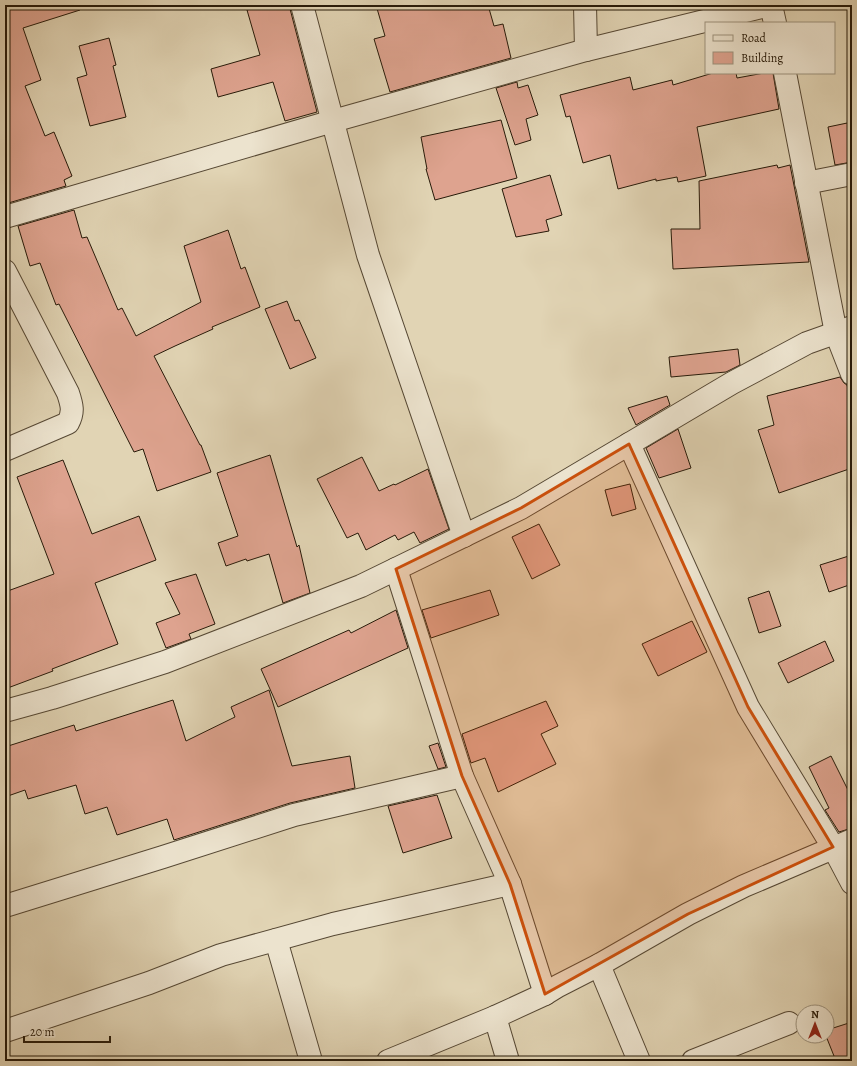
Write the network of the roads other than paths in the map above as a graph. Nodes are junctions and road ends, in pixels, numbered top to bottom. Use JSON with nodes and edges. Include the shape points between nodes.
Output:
{"nodes":[{"id":1,"x":302,"y":5,"type":"edge"},
{"id":2,"x":584,"y":5,"type":"edge"},
{"id":3,"x":771,"y":5,"type":"edge"},
{"id":4,"x":775,"y":22,"type":"edge"},
{"id":5,"x":586,"y":50,"type":"junction"},
{"id":6,"x":785,"y":74,"type":"edge"},
{"id":7,"x":333,"y":122,"type":"junction"},
{"id":8,"x":852,"y":174,"type":"edge"},
{"id":9,"x":806,"y":184,"type":"junction"},
{"id":10,"x":5,"y":217,"type":"edge"},
{"id":11,"x":5,"y":271,"type":"edge"},
{"id":12,"x":844,"y":330,"type":"edge"},
{"id":13,"x":852,"y":374,"type":"edge"},
{"id":14,"x":629,"y":444,"type":"junction"},
{"id":15,"x":5,"y":450,"type":"edge"},
{"id":16,"x":464,"y":536,"type":"junction"},
{"id":17,"x":396,"y":569,"type":"junction"},
{"id":18,"x":5,"y":711,"type":"edge"},
{"id":19,"x":462,"y":776,"type":"junction"},
{"id":20,"x":843,"y":843,"type":"edge"},
{"id":21,"x":852,"y":883,"type":"edge"},
{"id":22,"x":510,"y":884,"type":"junction"},
{"id":23,"x":5,"y":906,"type":"edge"},
{"id":24,"x":276,"y":940,"type":"junction"},
{"id":25,"x":599,"y":965,"type":"junction"},
{"id":26,"x":545,"y":994,"type":"junction"},
{"id":27,"x":495,"y":1017,"type":"junction"},
{"id":28,"x":790,"y":1023,"type":"dead end"},
{"id":29,"x":5,"y":1031,"type":"edge"},
{"id":30,"x":311,"y":1061,"type":"edge"},
{"id":31,"x":388,"y":1061,"type":"edge"},
{"id":32,"x":508,"y":1061,"type":"edge"},
{"id":33,"x":639,"y":1061,"type":"edge"},
{"id":34,"x":693,"y":1061,"type":"edge"}],
"edges":[{"from":1,"to":7,"type":"street"},
{"from":2,"to":5,"type":"street"},
{"from":3,"to":4,"type":"street"},
{"from":3,"to":5,"type":"street"},
{"from":5,"to":7,"type":"street"},
{"from":6,"to":9,"type":"street"},
{"from":7,"to":10,"type":"street"},
{"from":7,"to":16,"type":"street","via":[[368,255]]},
{"from":8,"to":9,"type":"street"},
{"from":9,"to":12,"type":"street"},
{"from":11,"to":15,"type":"street","via":[[68,393],[73,409],[68,423]]},
{"from":12,"to":13,"type":"street"},
{"from":12,"to":14,"type":"street","via":[[807,343],[732,383]]},
{"from":14,"to":16,"type":"street","via":[[521,508]]},
{"from":14,"to":20,"type":"street","via":[[748,707]]},
{"from":16,"to":17,"type":"street"},
{"from":17,"to":18,"type":"street","via":[[361,586],[165,662]]},
{"from":17,"to":19,"type":"street"},
{"from":19,"to":22,"type":"street"},
{"from":19,"to":23,"type":"street","via":[[294,815]]},
{"from":20,"to":21,"type":"street"},
{"from":20,"to":25,"type":"street","via":[[723,896]]},
{"from":22,"to":24,"type":"street","via":[[333,924]]},
{"from":22,"to":26,"type":"street"},
{"from":24,"to":29,"type":"street","via":[[221,955],[149,983]]},
{"from":24,"to":30,"type":"street"},
{"from":25,"to":26,"type":"street"},
{"from":25,"to":33,"type":"street"},
{"from":26,"to":27,"type":"street"},
{"from":27,"to":31,"type":"street"},
{"from":27,"to":32,"type":"street"},
{"from":28,"to":34,"type":"street"}]}
